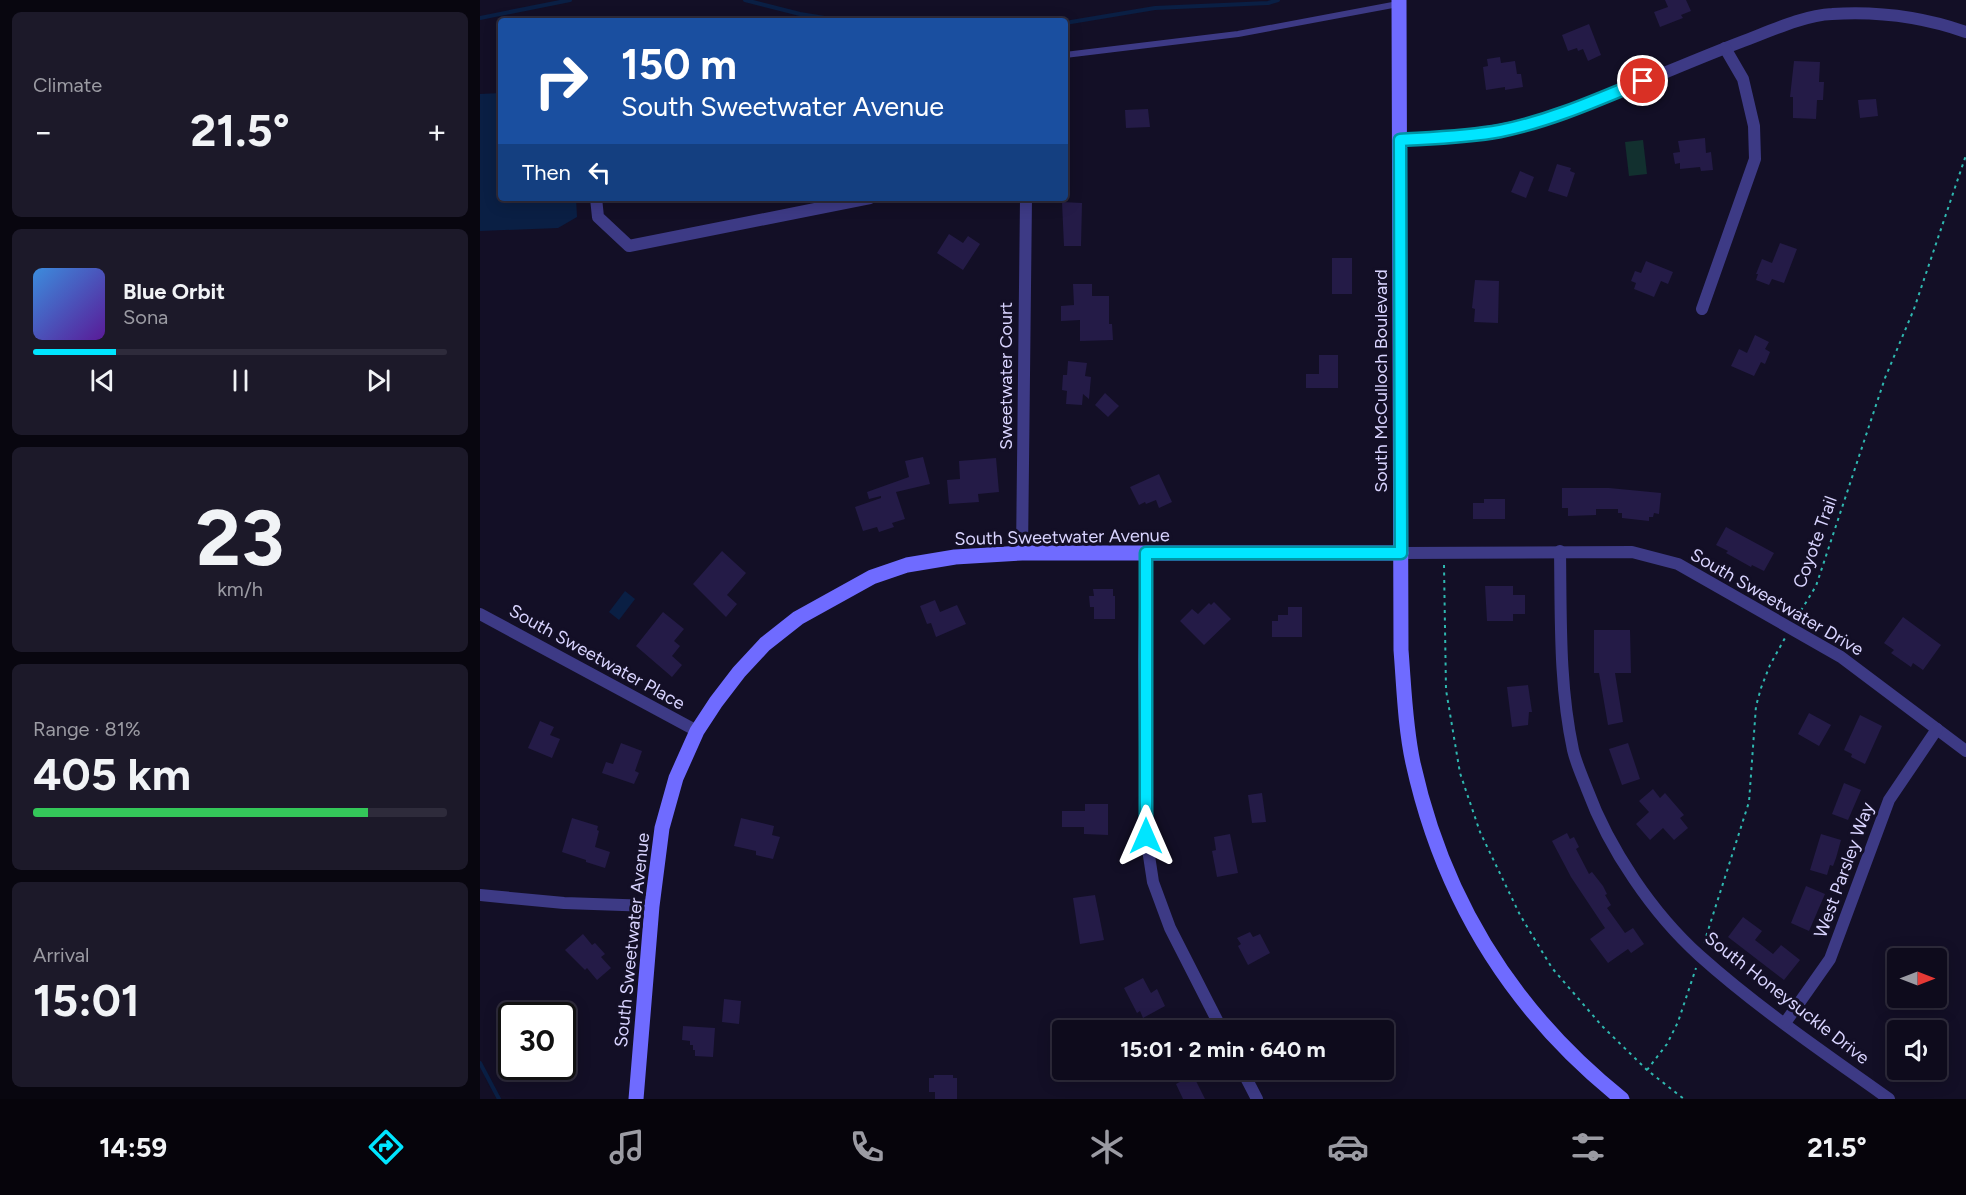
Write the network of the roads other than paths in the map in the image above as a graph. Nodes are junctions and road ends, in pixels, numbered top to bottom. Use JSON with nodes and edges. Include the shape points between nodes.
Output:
{"nodes":[{"id":1,"x":1399,"y":2,"type":"edge"},
{"id":2,"x":1966,"y":32,"type":"edge"},
{"id":3,"x":1725,"y":48,"type":"junction"},
{"id":4,"x":1068,"y":55,"type":"edge"},
{"id":5,"x":1400,"y":140,"type":"junction"},
{"id":6,"x":596,"y":201,"type":"edge"},
{"id":7,"x":855,"y":201,"type":"edge"},
{"id":8,"x":1026,"y":201,"type":"edge"},
{"id":9,"x":1702,"y":309,"type":"dead end"},
{"id":10,"x":1560,"y":551,"type":"junction"},
{"id":11,"x":1022,"y":553,"type":"junction"},
{"id":12,"x":1146,"y":553,"type":"junction"},
{"id":13,"x":1401,"y":553,"type":"junction"},
{"id":14,"x":480,"y":614,"type":"edge"},
{"id":15,"x":1937,"y":729,"type":"junction"},
{"id":16,"x":696,"y":731,"type":"junction"},
{"id":17,"x":1966,"y":751,"type":"edge"},
{"id":18,"x":480,"y":895,"type":"edge"},
{"id":19,"x":652,"y":906,"type":"junction"},
{"id":20,"x":1217,"y":1020,"type":"edge"},
{"id":21,"x":1785,"y":1023,"type":"junction"},
{"id":22,"x":1247,"y":1080,"type":"edge"},
{"id":23,"x":636,"y":1099,"type":"edge"},
{"id":24,"x":1257,"y":1099,"type":"edge"},
{"id":25,"x":1622,"y":1099,"type":"edge"},
{"id":26,"x":1889,"y":1099,"type":"edge"}],
"edges":[{"from":1,"to":4,"type":"lane","via":[[1238,34]]},
{"from":1,"to":5,"type":"main road","name":"South McCulloch Boulevard"},
{"from":2,"to":3,"type":"street","via":[[1912,17],[1830,14],[1787,24]]},
{"from":3,"to":5,"type":"street","via":[[1540,120],[1467,135]]},
{"from":3,"to":9,"type":"street","via":[[1743,79],[1754,126],[1755,159]]},
{"from":5,"to":13,"type":"main road","name":"South McCulloch Boulevard"},
{"from":6,"to":7,"type":"street","via":[[598,217],[629,246]]},
{"from":8,"to":11,"type":"street","name":"Sweetwater Court"},
{"from":10,"to":13,"type":"street","name":"South Sweetwater Drive"},
{"from":10,"to":15,"type":"street","name":"South Sweetwater Drive","via":[[1632,552],[1678,564],[1841,657]]},
{"from":10,"to":21,"type":"street","name":"South Honeysuckle Drive","via":[[1563,687],[1574,752],[1595,812],[1628,872],[1674,930],[1700,956]]},
{"from":11,"to":12,"type":"main road","name":"South Sweetwater Avenue"},
{"from":11,"to":16,"type":"main road","name":"South Sweetwater Avenue","via":[[907,565],[844,591],[798,618],[765,644]]},
{"from":12,"to":13,"type":"main road","name":"South Sweetwater Avenue"},
{"from":12,"to":20,"type":"street","via":[[1146,836],[1153,882],[1170,928]]},
{"from":13,"to":25,"type":"main road","name":"South McCulloch Boulevard","via":[[1401,650],[1413,761],[1430,826],[1450,877],[1474,927],[1507,980],[1546,1028]]},
{"from":14,"to":16,"type":"street","name":"South Sweetwater Place"},
{"from":15,"to":17,"type":"street","name":"South Sweetwater Drive"},
{"from":15,"to":21,"type":"street","name":"West Parsley Way","via":[[1889,800],[1830,959]]},
{"from":16,"to":19,"type":"main road","name":"South Sweetwater Avenue","via":[[676,778],[662,828]]},
{"from":18,"to":19,"type":"street"},
{"from":19,"to":23,"type":"main road","name":"South Sweetwater Avenue"},
{"from":21,"to":26,"type":"street","name":"South Honeysuckle Drive"},
{"from":22,"to":24,"type":"street"}]}
